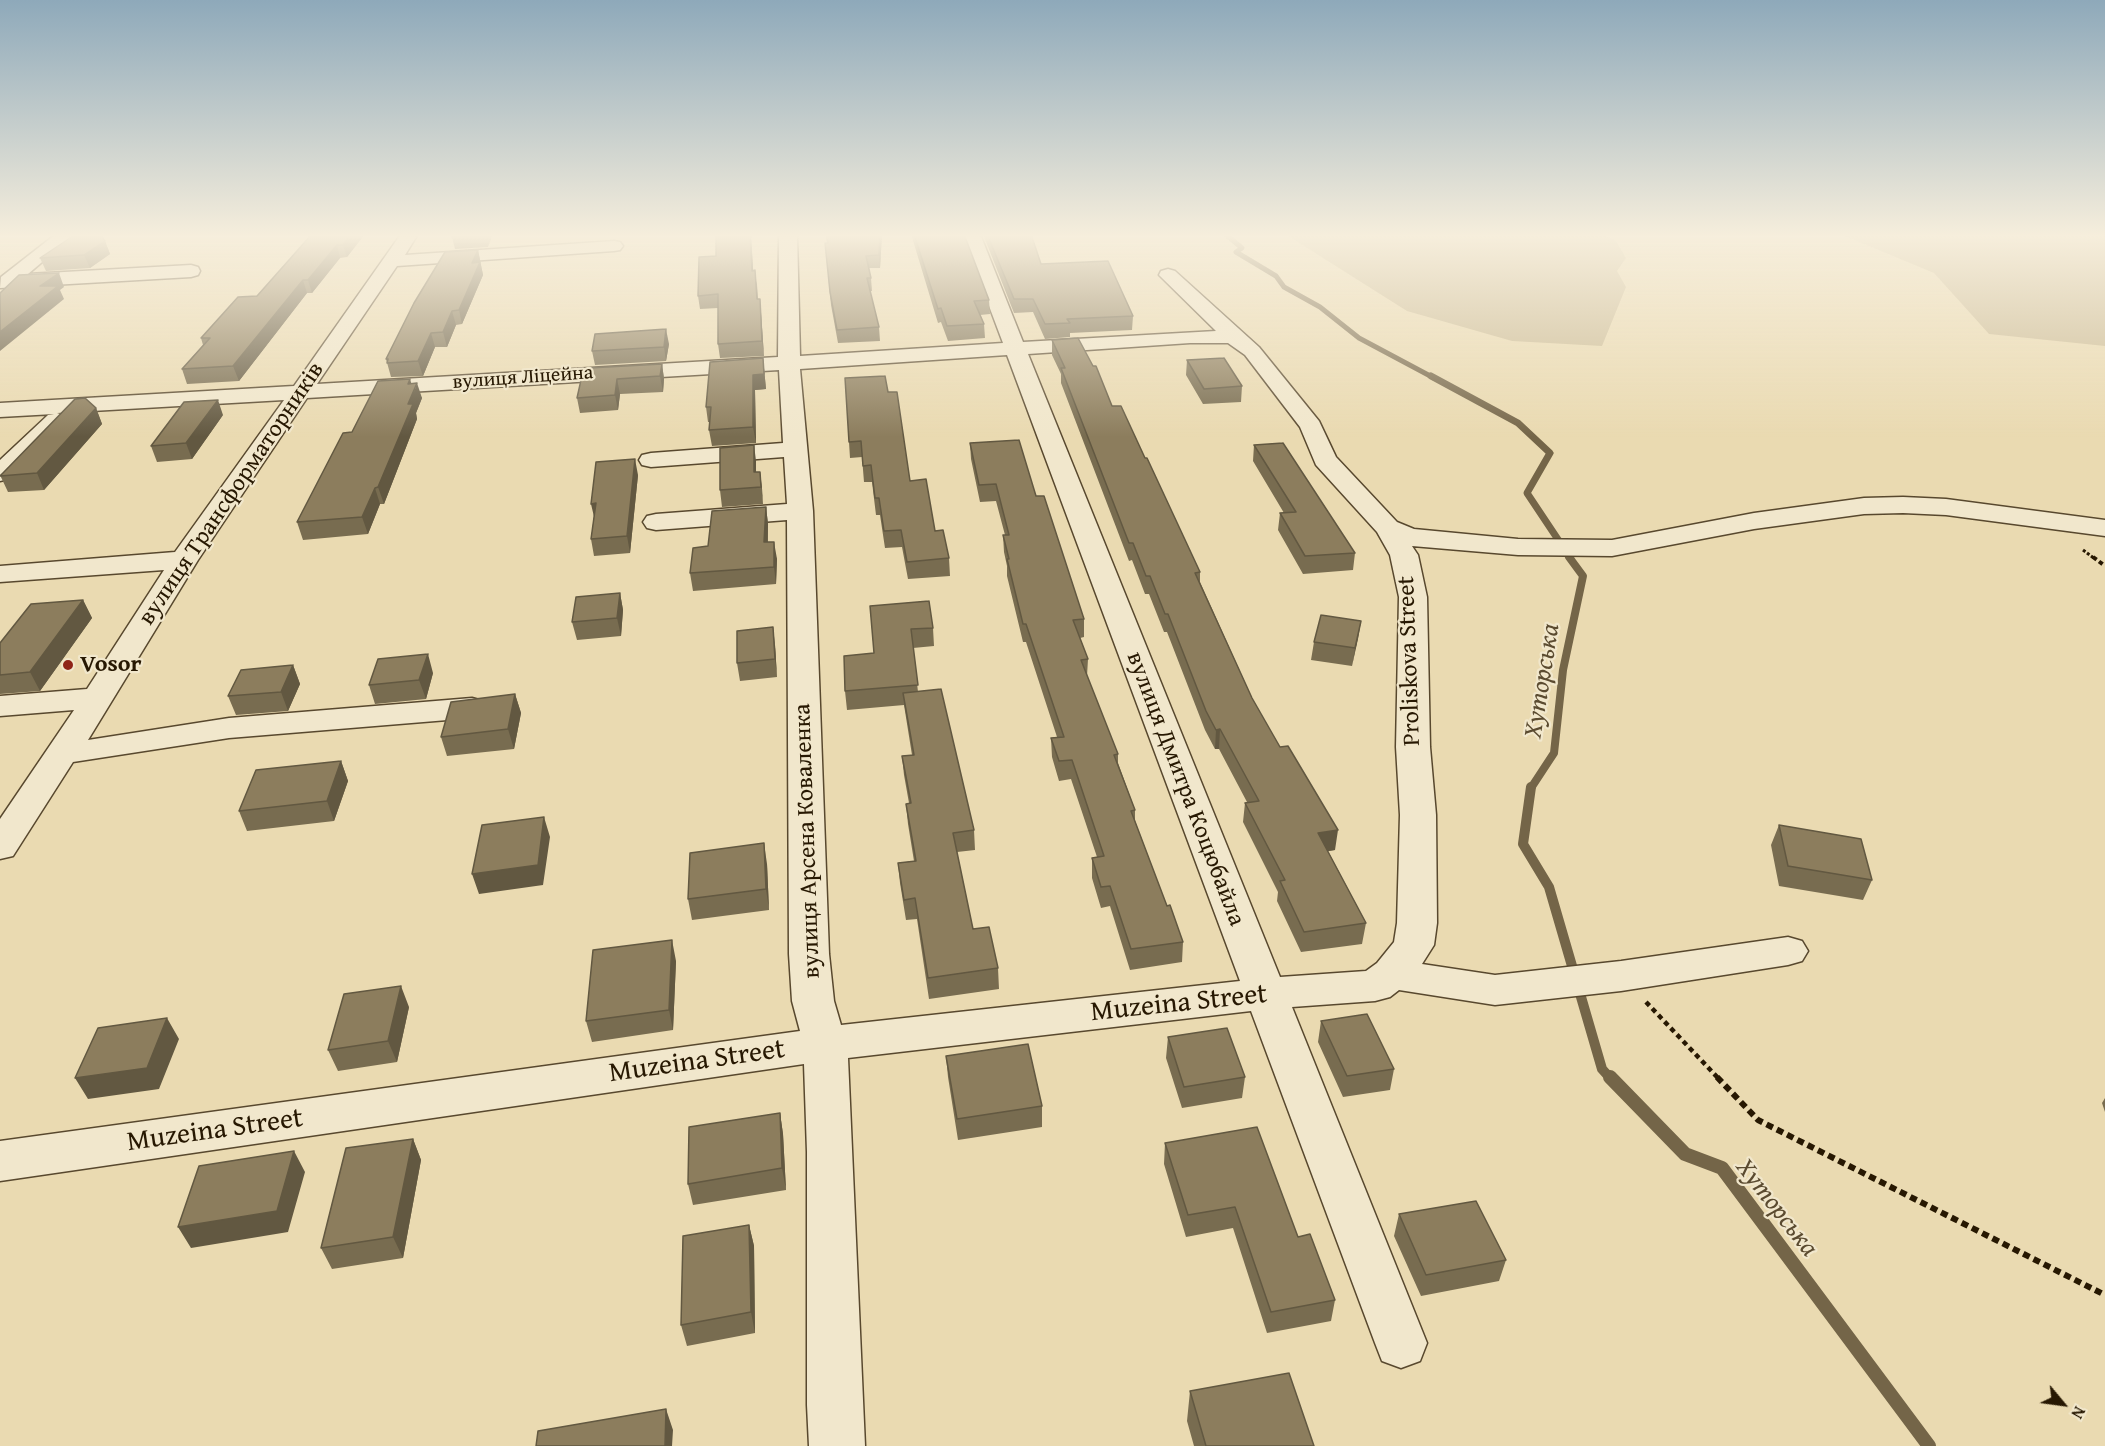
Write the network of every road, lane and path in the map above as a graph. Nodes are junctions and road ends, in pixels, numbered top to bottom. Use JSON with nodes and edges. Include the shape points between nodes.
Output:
{"nodes":[{"id":1,"x":364,"y":301,"type":"edge"},
{"id":2,"x":789,"y":301,"type":"edge"},
{"id":3,"x":996,"y":301,"type":"edge"},
{"id":4,"x":1197,"y":301,"type":"edge"},
{"id":5,"x":1238,"y":340,"type":"junction"},
{"id":6,"x":1013,"y":348,"type":"junction"},
{"id":7,"x":789,"y":361,"type":"junction"},
{"id":8,"x":303,"y":392,"type":"junction"},
{"id":9,"x":71,"y":406,"type":"junction"},
{"id":10,"x":0,"y":410,"type":"edge"},
{"id":11,"x":795,"y":449,"type":"junction"},
{"id":12,"x":651,"y":460,"type":"dead end"},
{"id":13,"x":0,"y":474,"type":"edge"},
{"id":14,"x":800,"y":511,"type":"junction"},
{"id":15,"x":656,"y":522,"type":"dead end"},
{"id":16,"x":1388,"y":528,"type":"junction"},
{"id":17,"x":2105,"y":528,"type":"edge"},
{"id":18,"x":184,"y":560,"type":"junction"},
{"id":19,"x":0,"y":574,"type":"edge"},
{"id":20,"x":96,"y":698,"type":"junction"},
{"id":21,"x":0,"y":706,"type":"edge"},
{"id":22,"x":472,"y":708,"type":"edge"},
{"id":23,"x":62,"y":754,"type":"junction"},
{"id":24,"x":0,"y":847,"type":"edge"},
{"id":25,"x":1788,"y":951,"type":"dead end"},
{"id":26,"x":1392,"y":974,"type":"junction"},
{"id":27,"x":1621,"y":975,"type":"junction"},
{"id":28,"x":1264,"y":994,"type":"junction"},
{"id":29,"x":825,"y":1044,"type":"junction"},
{"id":30,"x":0,"y":1161,"type":"edge"},
{"id":31,"x":2105,"y":1295,"type":"edge"},
{"id":32,"x":1401,"y":1343,"type":"dead end"},
{"id":33,"x":837,"y":1446,"type":"edge"}],
"edges":[{"from":1,"to":8,"type":"street","name":"вулиця Трансформаторників"},
{"from":2,"to":7,"type":"street","name":"вулиця Арсена Коваленка"},
{"from":3,"to":6,"type":"street","name":"вулиця Дмитра Коцюбайла"},
{"from":4,"to":5,"type":"street","name":"Proliskova Street"},
{"from":5,"to":6,"type":"street","name":"вулиця Ліцейна","via":[[1228,336],[1190,337]]},
{"from":5,"to":16,"type":"street","name":"Proliskova Street","via":[[1257,357],[1311,426],[1325,460]]},
{"from":6,"to":7,"type":"street","name":"вулиця Ліцейна"},
{"from":6,"to":28,"type":"street","name":"вулиця Дмитра Коцюбайла"},
{"from":7,"to":8,"type":"street","name":"вулиця Ліцейна"},
{"from":7,"to":11,"type":"street","name":"вулиця Арсена Коваленка"},
{"from":8,"to":9,"type":"street","name":"вулиця Ліцейна"},
{"from":8,"to":18,"type":"street","name":"вулиця Трансформаторників"},
{"from":9,"to":10,"type":"street","name":"вулиця Ліцейна"},
{"from":9,"to":13,"type":"street"},
{"from":11,"to":12,"type":"street"},
{"from":11,"to":14,"type":"street","name":"вулиця Арсена Коваленка"},
{"from":14,"to":15,"type":"street"},
{"from":14,"to":29,"type":"street","name":"вулиця Арсена Коваленка","via":[[809,954],[813,1001]]},
{"from":16,"to":17,"type":"street","via":[[1427,540],[1518,547],[1612,548],[1754,521],[1864,506],[1946,507]]},
{"from":16,"to":26,"type":"street","name":"Proliskova Street","via":[[1404,555],[1413,597],[1413,747],[1418,815],[1414,945]]},
{"from":18,"to":19,"type":"street"},
{"from":18,"to":20,"type":"street","name":"вулиця Трансформаторників"},
{"from":20,"to":21,"type":"street"},
{"from":20,"to":23,"type":"street","name":"вулиця Трансформаторників"},
{"from":22,"to":23,"type":"street","via":[[229,728]]},
{"from":23,"to":24,"type":"street","name":"вулиця Трансформаторників"},
{"from":25,"to":27,"type":"street"},
{"from":26,"to":27,"type":"street","via":[[1495,990]]},
{"from":26,"to":28,"type":"street","name":"Muzeina Street","via":[[1375,986]]},
{"from":27,"to":31,"type":"path","via":[[1758,1120]]},
{"from":28,"to":29,"type":"street","name":"Muzeina Street"},
{"from":28,"to":32,"type":"street","name":"вулиця Дмитра Коцюбайла"},
{"from":29,"to":30,"type":"street","name":"Muzeina Street"},
{"from":29,"to":33,"type":"street","name":"вулиця Арсена Коваленка"}]}
